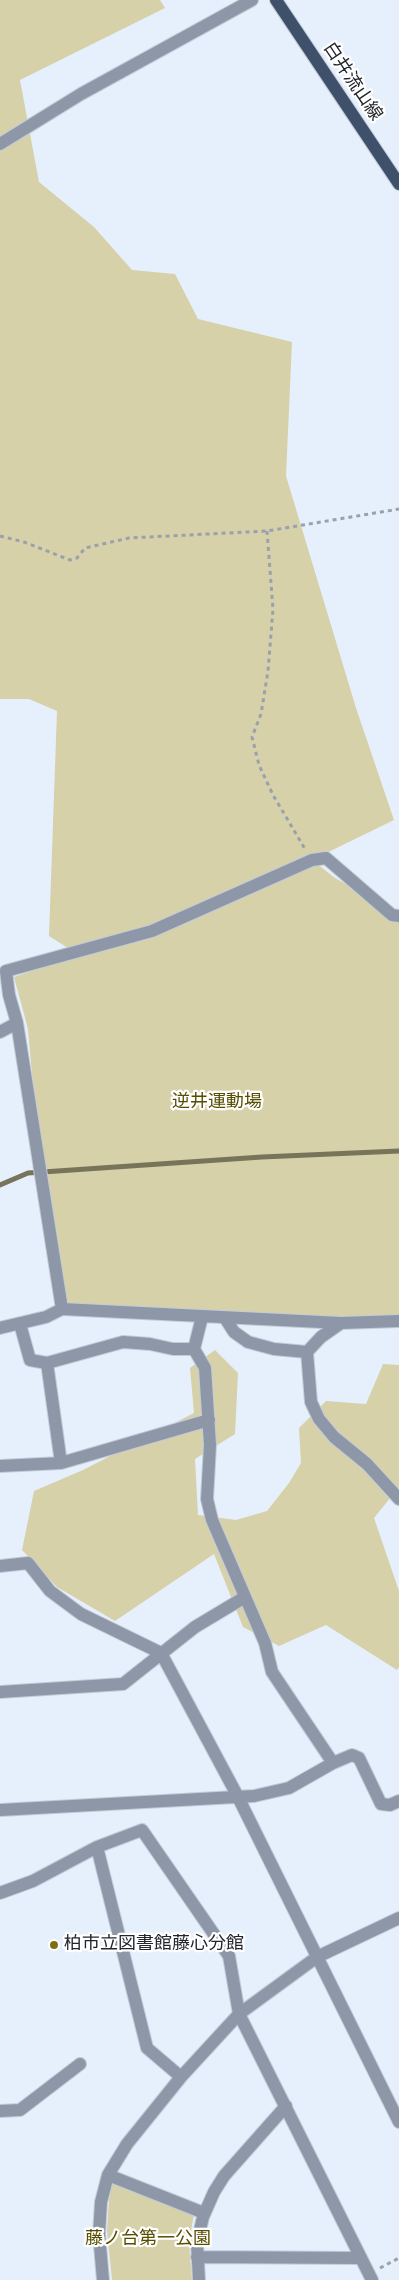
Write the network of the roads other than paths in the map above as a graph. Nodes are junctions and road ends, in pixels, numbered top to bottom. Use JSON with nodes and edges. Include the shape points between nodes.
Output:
{"nodes":[{"id":1,"x":252,"y":0,"type":"edge"},
{"id":2,"x":276,"y":0,"type":"edge"},
{"id":3,"x":0,"y":144,"type":"edge"},
{"id":4,"x":399,"y":184,"type":"edge"},
{"id":5,"x":399,"y":916,"type":"edge"},
{"id":6,"x":17,"y":1023,"type":"junction"},
{"id":7,"x":0,"y":1032,"type":"edge"},
{"id":8,"x":62,"y":1309,"type":"junction"},
{"id":9,"x":202,"y":1317,"type":"junction"},
{"id":10,"x":225,"y":1318,"type":"junction"},
{"id":11,"x":399,"y":1321,"type":"edge"},
{"id":12,"x":341,"y":1323,"type":"junction"},
{"id":13,"x":20,"y":1324,"type":"junction"},
{"id":14,"x":0,"y":1328,"type":"edge"},
{"id":15,"x":194,"y":1349,"type":"junction"},
{"id":16,"x":307,"y":1352,"type":"junction"},
{"id":17,"x":47,"y":1363,"type":"junction"},
{"id":18,"x":209,"y":1420,"type":"junction"},
{"id":19,"x":61,"y":1463,"type":"junction"},
{"id":20,"x":0,"y":1466,"type":"edge"},
{"id":21,"x":399,"y":1499,"type":"edge"},
{"id":22,"x":0,"y":1566,"type":"edge"},
{"id":23,"x":245,"y":1597,"type":"junction"},
{"id":24,"x":161,"y":1653,"type":"junction"},
{"id":25,"x":0,"y":1692,"type":"edge"},
{"id":26,"x":332,"y":1763,"type":"junction"},
{"id":27,"x":237,"y":1795,"type":"junction"},
{"id":28,"x":399,"y":1801,"type":"edge"},
{"id":29,"x":0,"y":1810,"type":"edge"},
{"id":30,"x":97,"y":1847,"type":"junction"},
{"id":31,"x":0,"y":1893,"type":"edge"},
{"id":32,"x":399,"y":1918,"type":"edge"},
{"id":33,"x":318,"y":1957,"type":"junction"},
{"id":34,"x":239,"y":2014,"type":"junction"},
{"id":35,"x":80,"y":2064,"type":"dead end"},
{"id":36,"x":181,"y":2077,"type":"junction"},
{"id":37,"x":286,"y":2106,"type":"junction"},
{"id":38,"x":0,"y":2111,"type":"edge"},
{"id":39,"x":399,"y":2122,"type":"edge"},
{"id":40,"x":108,"y":2175,"type":"junction"},
{"id":41,"x":204,"y":2213,"type":"junction"},
{"id":42,"x":197,"y":2257,"type":"junction"},
{"id":43,"x":361,"y":2258,"type":"junction"},
{"id":44,"x":370,"y":2277,"type":"edge"},
{"id":45,"x":103,"y":2280,"type":"edge"},
{"id":46,"x":199,"y":2280,"type":"edge"}],
"edges":[{"from":1,"to":3,"type":"street","via":[[81,94]]},
{"from":2,"to":4,"type":"main road","name":"白井流山線"},
{"from":5,"to":6,"type":"street","via":[[392,915],[326,858],[312,860],[152,931],[6,971]]},
{"from":6,"to":7,"type":"street"},
{"from":6,"to":8,"type":"street"},
{"from":8,"to":9,"type":"street"},
{"from":8,"to":13,"type":"street"},
{"from":9,"to":10,"type":"street"},
{"from":9,"to":15,"type":"street"},
{"from":10,"to":12,"type":"street"},
{"from":10,"to":16,"type":"street","via":[[234,1332],[248,1342],[274,1349]]},
{"from":11,"to":12,"type":"street"},
{"from":12,"to":16,"type":"street"},
{"from":13,"to":14,"type":"street"},
{"from":13,"to":17,"type":"street","via":[[30,1360]]},
{"from":15,"to":17,"type":"street","via":[[123,1342]]},
{"from":15,"to":18,"type":"street","via":[[204,1368]]},
{"from":16,"to":21,"type":"street","via":[[311,1402],[319,1419]]},
{"from":17,"to":19,"type":"street"},
{"from":18,"to":19,"type":"street"},
{"from":18,"to":23,"type":"street","via":[[207,1499],[212,1520]]},
{"from":19,"to":20,"type":"street"},
{"from":22,"to":24,"type":"street","via":[[28,1564],[50,1591],[81,1614]]},
{"from":23,"to":24,"type":"street","via":[[195,1627]]},
{"from":23,"to":26,"type":"street","via":[[265,1643],[272,1672]]},
{"from":24,"to":25,"type":"street","via":[[123,1684]]},
{"from":24,"to":27,"type":"street"},
{"from":26,"to":27,"type":"street","via":[[289,1788],[254,1796]]},
{"from":26,"to":28,"type":"street","via":[[352,1755],[358,1758],[382,1804]]},
{"from":27,"to":29,"type":"street"},
{"from":27,"to":33,"type":"street"},
{"from":30,"to":31,"type":"street","via":[[33,1881]]},
{"from":30,"to":34,"type":"street","via":[[142,1830],[229,1956]]},
{"from":30,"to":36,"type":"street","via":[[147,2048]]},
{"from":32,"to":33,"type":"street"},
{"from":33,"to":34,"type":"street"},
{"from":33,"to":39,"type":"street"},
{"from":34,"to":36,"type":"street"},
{"from":34,"to":37,"type":"street"},
{"from":35,"to":38,"type":"street","via":[[20,2110]]},
{"from":36,"to":40,"type":"street","via":[[127,2144]]},
{"from":37,"to":41,"type":"street","via":[[224,2176]]},
{"from":37,"to":43,"type":"street"},
{"from":40,"to":41,"type":"street"},
{"from":40,"to":45,"type":"street","via":[[100,2202]]},
{"from":41,"to":42,"type":"street"},
{"from":42,"to":43,"type":"street"},
{"from":42,"to":46,"type":"street"},
{"from":43,"to":44,"type":"street"}]}
